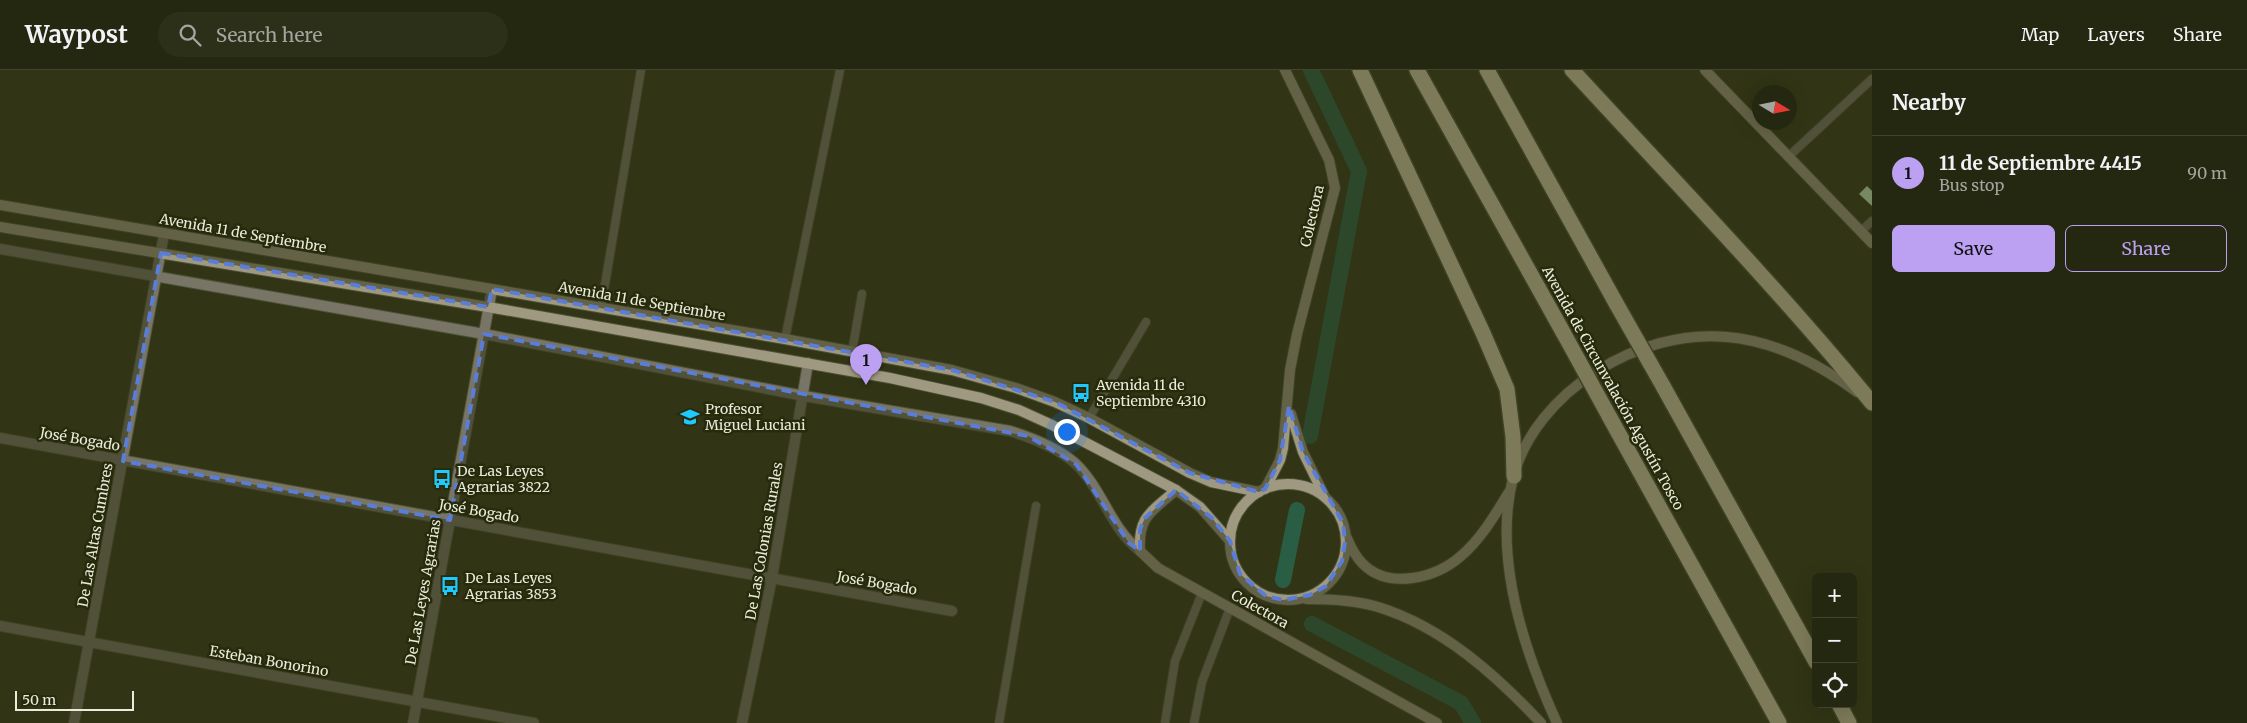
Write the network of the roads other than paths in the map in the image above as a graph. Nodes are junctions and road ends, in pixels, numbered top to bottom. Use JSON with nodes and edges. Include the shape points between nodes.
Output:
{"nodes":[{"id":1,"x":641,"y":70,"type":"edge"},
{"id":2,"x":840,"y":70,"type":"edge"},
{"id":3,"x":1285,"y":70,"type":"edge"},
{"id":4,"x":1360,"y":70,"type":"edge"},
{"id":5,"x":1417,"y":70,"type":"edge"},
{"id":6,"x":1487,"y":70,"type":"edge"},
{"id":7,"x":1572,"y":70,"type":"edge"},
{"id":8,"x":1705,"y":70,"type":"edge"},
{"id":9,"x":1872,"y":79,"type":"edge"},
{"id":10,"x":1788,"y":157,"type":"junction"},
{"id":11,"x":0,"y":206,"type":"edge"},
{"id":12,"x":1872,"y":221,"type":"edge"},
{"id":13,"x":0,"y":227,"type":"edge"},
{"id":14,"x":1861,"y":231,"type":"junction"},
{"id":15,"x":164,"y":234,"type":"junction"},
{"id":16,"x":1872,"y":244,"type":"edge"},
{"id":17,"x":0,"y":249,"type":"edge"},
{"id":18,"x":160,"y":253,"type":"junction"},
{"id":19,"x":157,"y":276,"type":"junction"},
{"id":20,"x":492,"y":289,"type":"junction"},
{"id":21,"x":862,"y":294,"type":"dead end"},
{"id":22,"x":488,"y":307,"type":"junction"},
{"id":23,"x":601,"y":308,"type":"junction"},
{"id":24,"x":1146,"y":322,"type":"dead end"},
{"id":25,"x":484,"y":334,"type":"junction"},
{"id":26,"x":785,"y":340,"type":"junction"},
{"id":27,"x":852,"y":352,"type":"junction"},
{"id":28,"x":808,"y":363,"type":"junction"},
{"id":29,"x":804,"y":396,"type":"junction"},
{"id":30,"x":1872,"y":403,"type":"edge"},
{"id":31,"x":1289,"y":406,"type":"junction"},
{"id":32,"x":1089,"y":418,"type":"junction"},
{"id":33,"x":0,"y":438,"type":"edge"},
{"id":34,"x":123,"y":460,"type":"junction"},
{"id":35,"x":1512,"y":483,"type":"junction"},
{"id":36,"x":1176,"y":490,"type":"junction"},
{"id":37,"x":1262,"y":491,"type":"junction"},
{"id":38,"x":1326,"y":498,"type":"junction"},
{"id":39,"x":1036,"y":506,"type":"dead end"},
{"id":40,"x":450,"y":520,"type":"junction"},
{"id":41,"x":1345,"y":533,"type":"junction"},
{"id":42,"x":1230,"y":541,"type":"junction"},
{"id":43,"x":1140,"y":551,"type":"junction"},
{"id":44,"x":772,"y":578,"type":"junction"},
{"id":45,"x":1202,"y":593,"type":"junction"},
{"id":46,"x":1300,"y":599,"type":"junction"},
{"id":47,"x":1230,"y":608,"type":"junction"},
{"id":48,"x":952,"y":611,"type":"dead end"},
{"id":49,"x":0,"y":626,"type":"edge"},
{"id":50,"x":89,"y":642,"type":"junction"},
{"id":51,"x":1812,"y":655,"type":"edge"},
{"id":52,"x":417,"y":702,"type":"junction"},
{"id":53,"x":1841,"y":708,"type":"edge"},
{"id":54,"x":74,"y":723,"type":"edge"},
{"id":55,"x":414,"y":723,"type":"edge"},
{"id":56,"x":534,"y":723,"type":"edge"},
{"id":57,"x":742,"y":723,"type":"edge"},
{"id":58,"x":999,"y":723,"type":"edge"},
{"id":59,"x":1164,"y":723,"type":"edge"},
{"id":60,"x":1194,"y":723,"type":"edge"},
{"id":61,"x":1438,"y":723,"type":"edge"},
{"id":62,"x":1541,"y":723,"type":"edge"},
{"id":63,"x":1557,"y":723,"type":"edge"},
{"id":64,"x":1779,"y":723,"type":"edge"},
{"id":65,"x":1849,"y":723,"type":"edge"}],
"edges":[{"from":1,"to":23,"type":"lane"},
{"from":2,"to":26,"type":"lane"},
{"from":3,"to":31,"type":"main road","name":"Colectora","via":[[1329,160],[1335,188],[1297,334],[1290,370]]},
{"from":4,"to":35,"type":"highway","via":[[1507,389],[1512,428]]},
{"from":5,"to":64,"type":"highway","name":"Avenida de Circunvalación Agustín Tosco","bridge":true},
{"from":6,"to":51,"type":"highway","bridge":true},
{"from":7,"to":30,"type":"highway","via":[[1826,347]]},
{"from":8,"to":10,"type":"main road"},
{"from":9,"to":10,"type":"lane"},
{"from":10,"to":14,"type":"main road"},
{"from":11,"to":15,"type":"main road","name":"Avenida 11 de Septiembre"},
{"from":12,"to":14,"type":"lane"},
{"from":13,"to":18,"type":"main road"},
{"from":14,"to":16,"type":"main road"},
{"from":15,"to":18,"type":"street","name":"De Las Altas Cumbres"},
{"from":15,"to":20,"type":"main road","name":"Avenida 11 de Septiembre"},
{"from":17,"to":19,"type":"street"},
{"from":18,"to":19,"type":"street","name":"De Las Altas Cumbres"},
{"from":18,"to":22,"type":"main road"},
{"from":19,"to":25,"type":"street"},
{"from":19,"to":34,"type":"street","name":"De Las Altas Cumbres"},
{"from":20,"to":22,"type":"street","name":"De Las Leyes Agrarias"},
{"from":20,"to":23,"type":"main road","name":"Avenida 11 de Septiembre"},
{"from":21,"to":27,"type":"lane"},
{"from":22,"to":25,"type":"street","name":"De Las Leyes Agrarias"},
{"from":22,"to":28,"type":"main road"},
{"from":23,"to":26,"type":"main road","name":"Avenida 11 de Septiembre"},
{"from":24,"to":32,"type":"lane"},
{"from":25,"to":29,"type":"street"},
{"from":25,"to":40,"type":"street","name":"De Las Leyes Agrarias"},
{"from":26,"to":27,"type":"main road","name":"Avenida 11 de Septiembre"},
{"from":27,"to":32,"type":"main road","name":"Avenida 11 de Septiembre","via":[[986,379],[1055,402]]},
{"from":28,"to":29,"type":"street","name":"De Las Colonias Rurales"},
{"from":28,"to":36,"type":"main road","via":[[981,398],[1019,410]]},
{"from":29,"to":43,"type":"street","via":[[1010,430],[1028,436],[1076,464],[1129,542]]},
{"from":29,"to":44,"type":"street","name":"De Las Colonias Rurales"},
{"from":30,"to":35,"type":"main road","via":[[1817,366],[1783,350],[1727,336],[1666,342],[1614,361],[1575,385],[1543,419],[1521,456]]},
{"from":31,"to":37,"type":"main road","name":"Colectora","via":[[1280,460]]},
{"from":31,"to":38,"type":"main road","name":"Colectora","via":[[1302,452]]},
{"from":32,"to":37,"type":"main road","name":"Avenida 11 de Septiembre","via":[[1211,482]]},
{"from":33,"to":34,"type":"street","name":"José Bogado"},
{"from":34,"to":40,"type":"street","name":"José Bogado"},
{"from":34,"to":50,"type":"street","name":"De Las Altas Cumbres"},
{"from":35,"to":41,"type":"main road","via":[[1471,547],[1448,565],[1424,576],[1394,578],[1371,571],[1357,558]]},
{"from":35,"to":63,"type":"main road","via":[[1508,538],[1518,612],[1538,678]]},
{"from":36,"to":42,"type":"main road","via":[[1200,507]]},
{"from":36,"to":43,"type":"main road","via":[[1145,518],[1140,529]]},
{"from":37,"to":38,"type":"main road","via":[[1272,486],[1296,485],[1312,489]]},
{"from":37,"to":42,"type":"main road","via":[[1238,513]]},
{"from":38,"to":41,"type":"main road","via":[[1338,514]]},
{"from":39,"to":58,"type":"lane"},
{"from":40,"to":44,"type":"street","name":"José Bogado"},
{"from":40,"to":52,"type":"street","name":"De Las Leyes Agrarias"},
{"from":41,"to":46,"type":"main road","via":[[1345,552],[1333,578],[1318,591]]},
{"from":42,"to":46,"type":"main road","via":[[1236,566],[1251,587],[1275,598]]},
{"from":43,"to":45,"type":"main road","name":"Colectora","via":[[1158,568]]},
{"from":44,"to":48,"type":"street","name":"José Bogado"},
{"from":44,"to":57,"type":"street","name":"De Las Colonias Rurales"},
{"from":45,"to":47,"type":"main road","name":"Colectora"},
{"from":45,"to":59,"type":"lane","via":[[1175,661]]},
{"from":46,"to":62,"type":"main road","via":[[1357,602],[1409,620],[1482,666]]},
{"from":47,"to":60,"type":"lane","via":[[1202,682]]},
{"from":47,"to":61,"type":"main road","name":"Colectora"},
{"from":49,"to":50,"type":"street","name":"Esteban Bonorino"},
{"from":50,"to":52,"type":"street","name":"Esteban Bonorino"},
{"from":50,"to":54,"type":"street","name":"De Las Altas Cumbres"},
{"from":52,"to":55,"type":"street","name":"De Las Leyes Agrarias"},
{"from":52,"to":56,"type":"street","name":"Esteban Bonorino"},
{"from":53,"to":65,"type":"highway"}]}
